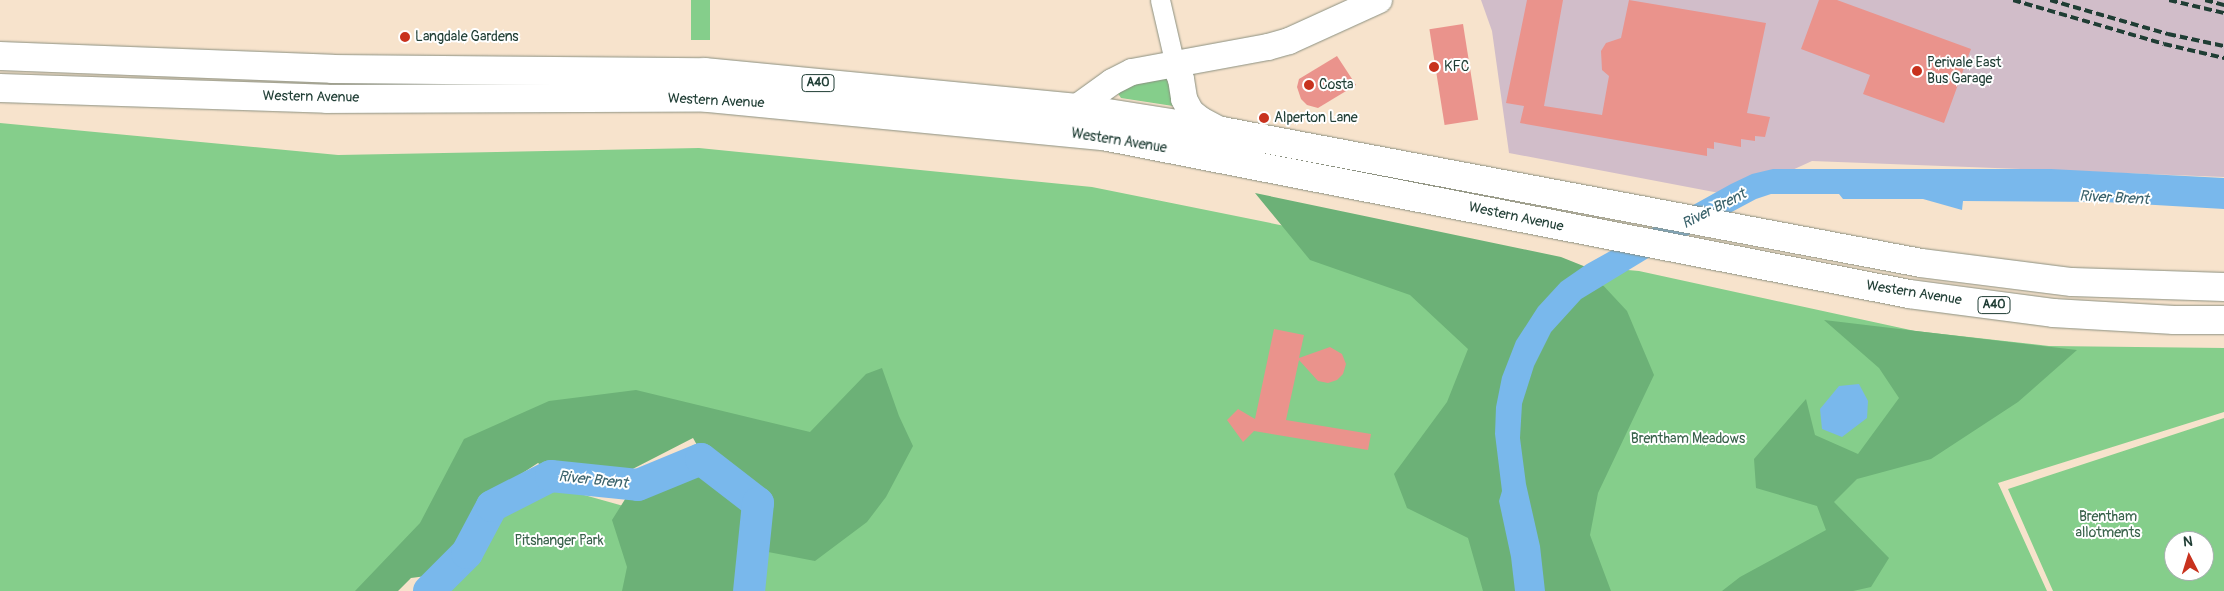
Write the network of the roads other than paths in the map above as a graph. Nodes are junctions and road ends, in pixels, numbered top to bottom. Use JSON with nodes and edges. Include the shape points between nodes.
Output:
{"nodes":[{"id":1,"x":1160,"y":0,"type":"edge"},
{"id":2,"x":1379,"y":0,"type":"edge"},
{"id":3,"x":0,"y":56,"type":"edge"},
{"id":4,"x":1175,"y":65,"type":"junction"},
{"id":5,"x":0,"y":88,"type":"edge"},
{"id":6,"x":1076,"y":108,"type":"junction"},
{"id":7,"x":1222,"y":131,"type":"junction"},
{"id":8,"x":2224,"y":287,"type":"edge"},
{"id":9,"x":2224,"y":320,"type":"edge"}],
"edges":[{"from":1,"to":4,"type":"street"},
{"from":2,"to":4,"type":"main road","via":[[1268,47]]},
{"from":3,"to":6,"type":"highway","name":"Western Avenue","number":"A40","via":[[332,69],[705,72]]},
{"from":4,"to":6,"type":"main road","via":[[1132,72]]},
{"from":4,"to":7,"type":"main road","via":[[1191,112]]},
{"from":5,"to":9,"type":"highway","name":"Western Avenue","number":"A40","via":[[327,99],[716,99],[1103,136],[1909,294],[2053,313]]},
{"from":6,"to":7,"type":"highway","name":"Western Avenue","number":"A40"},
{"from":7,"to":8,"type":"highway","name":"Western Avenue","number":"A40","via":[[1921,264],[2072,282]]}]}
